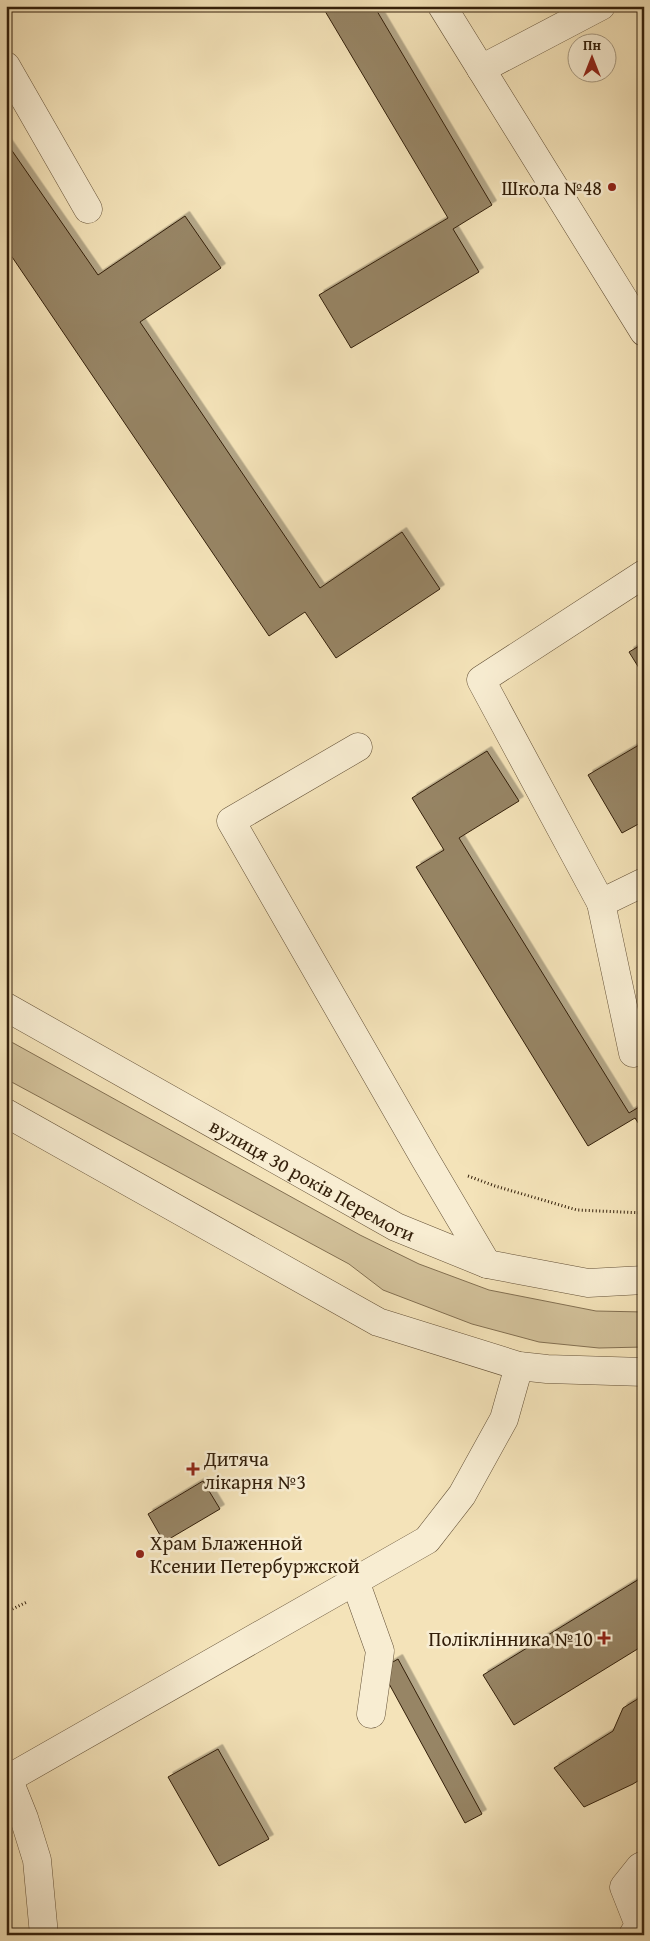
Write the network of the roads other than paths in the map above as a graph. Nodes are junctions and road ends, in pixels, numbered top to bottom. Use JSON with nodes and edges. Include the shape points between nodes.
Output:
{"nodes":[{"id":1,"x":442,"y":6,"type":"edge"},
{"id":2,"x":601,"y":6,"type":"edge"},
{"id":3,"x":6,"y":66,"type":"edge"},
{"id":4,"x":481,"y":69,"type":"junction"},
{"id":5,"x":88,"y":208,"type":"dead end"},
{"id":6,"x":644,"y":332,"type":"edge"},
{"id":7,"x":644,"y":574,"type":"edge"},
{"id":8,"x":358,"y":747,"type":"dead end"},
{"id":9,"x":644,"y":882,"type":"edge"},
{"id":10,"x":601,"y":903,"type":"junction"},
{"id":11,"x":6,"y":1007,"type":"edge"},
{"id":12,"x":633,"y":1053,"type":"dead end"},
{"id":13,"x":6,"y":1113,"type":"edge"},
{"id":14,"x":487,"y":1264,"type":"junction"},
{"id":15,"x":644,"y":1280,"type":"edge"},
{"id":16,"x":519,"y":1366,"type":"junction"},
{"id":17,"x":644,"y":1372,"type":"edge"},
{"id":18,"x":355,"y":1581,"type":"junction"},
{"id":19,"x":371,"y":1714,"type":"dead end"},
{"id":20,"x":7,"y":1777,"type":"edge"},
{"id":21,"x":642,"y":1866,"type":"edge"},
{"id":22,"x":44,"y":1935,"type":"edge"},
{"id":23,"x":633,"y":1935,"type":"edge"}],
"edges":[{"from":1,"to":4,"type":"street"},
{"from":2,"to":4,"type":"street"},
{"from":3,"to":5,"type":"street"},
{"from":4,"to":6,"type":"street"},
{"from":7,"to":10,"type":"street","via":[[481,680]]},
{"from":8,"to":14,"type":"street","via":[[231,821]]},
{"from":9,"to":10,"type":"street"},
{"from":10,"to":12,"type":"street"},
{"from":11,"to":14,"type":"street","name":"вулиця 30 років Перемоги","via":[[396,1227]]},
{"from":13,"to":16,"type":"street","via":[[378,1322]]},
{"from":14,"to":15,"type":"street","name":"вулиця 30 років Перемоги","via":[[588,1283]]},
{"from":16,"to":17,"type":"street"},
{"from":16,"to":18,"type":"street","via":[[504,1419],[462,1495],[427,1540]]},
{"from":18,"to":19,"type":"street","via":[[380,1651]]},
{"from":18,"to":20,"type":"street"},
{"from":20,"to":22,"type":"street","via":[[37,1860]]},
{"from":21,"to":23,"type":"street","via":[[624,1887],[639,1925]]}]}
